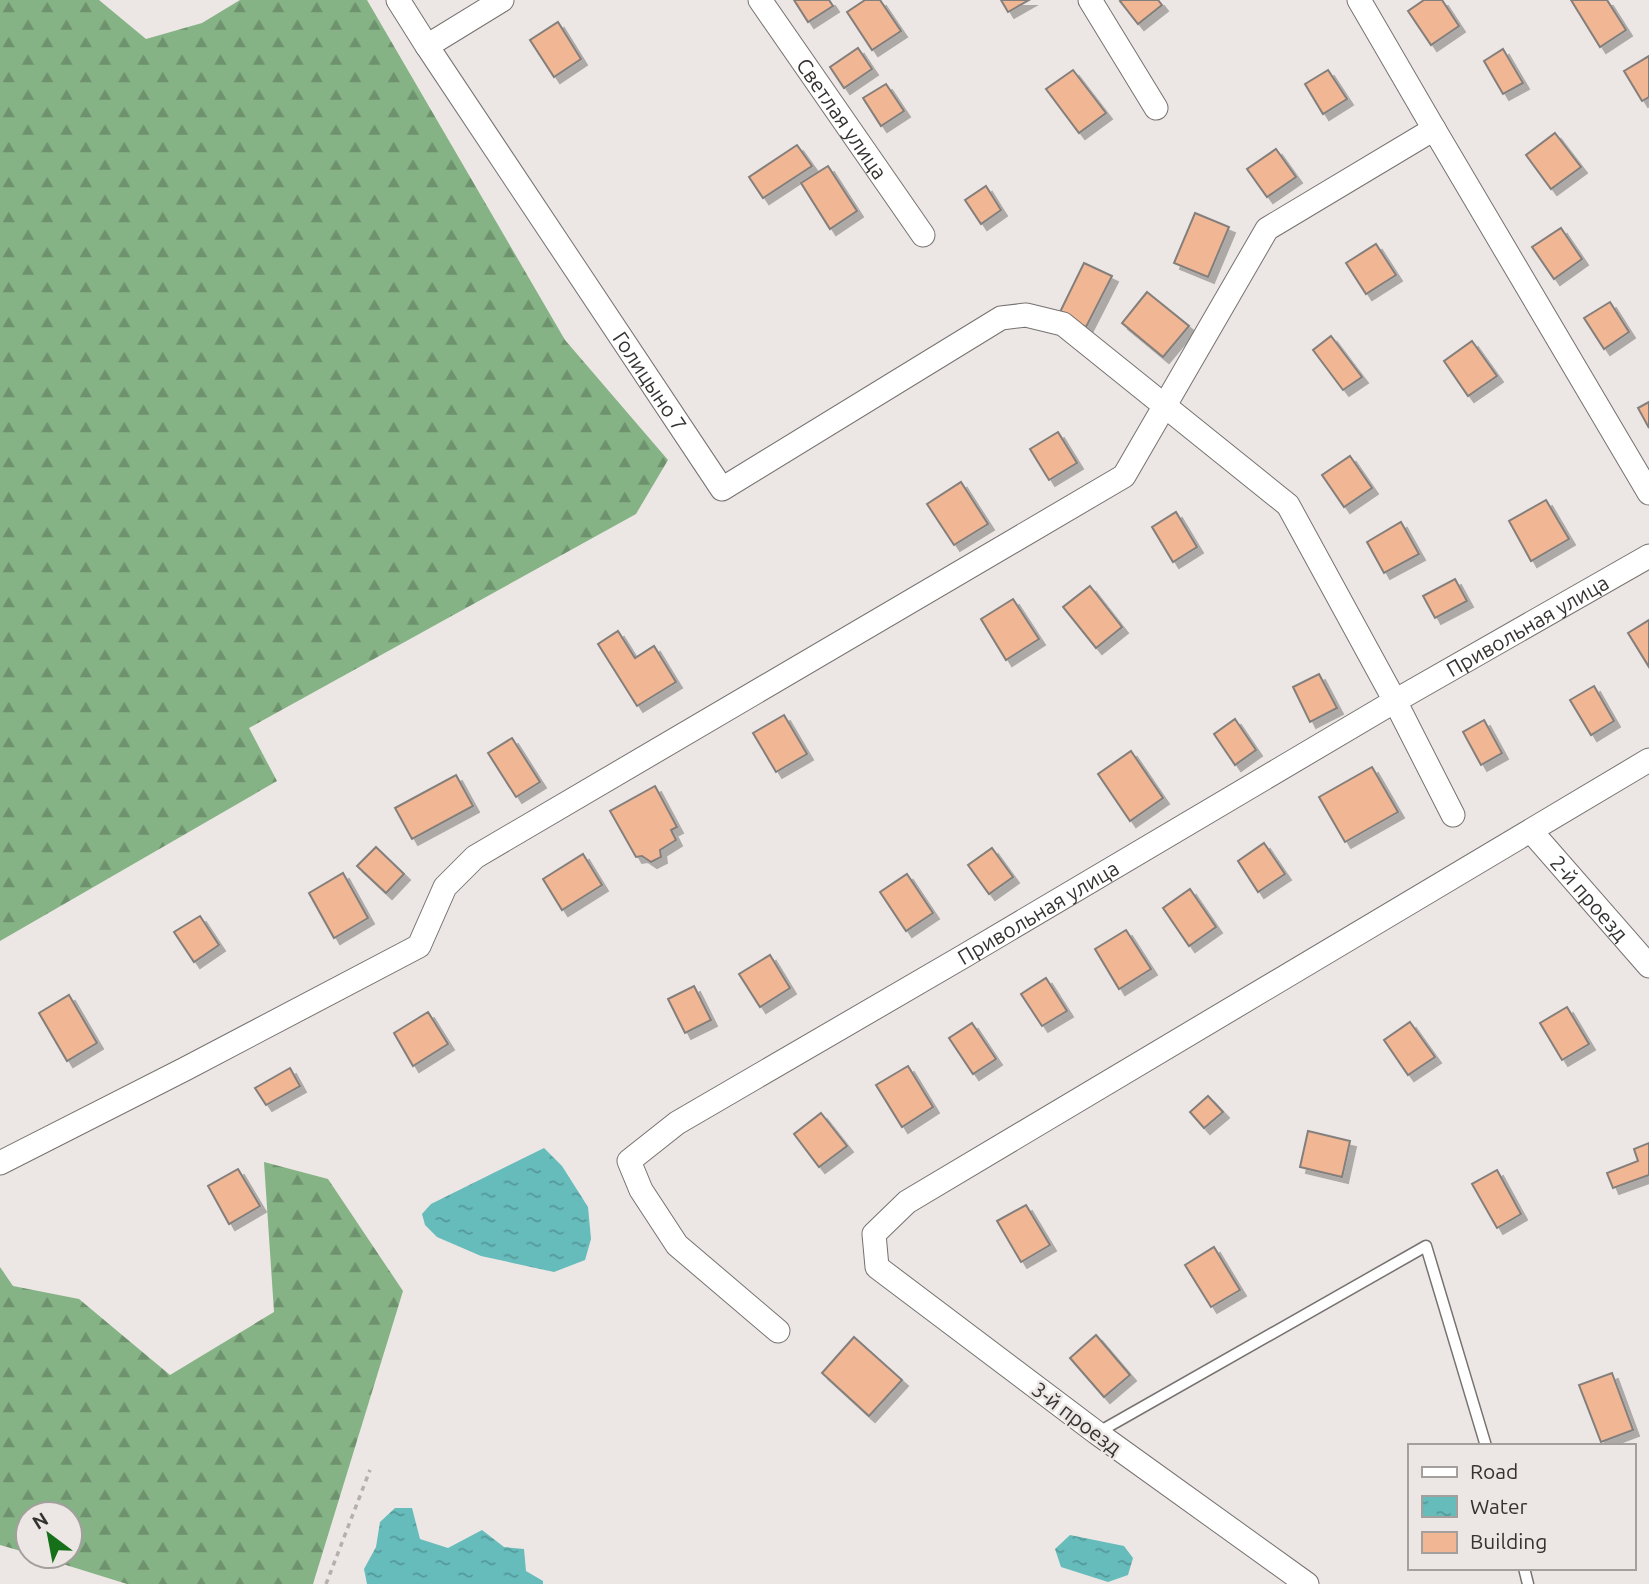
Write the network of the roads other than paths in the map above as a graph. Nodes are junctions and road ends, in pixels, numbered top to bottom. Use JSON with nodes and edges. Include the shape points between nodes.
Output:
{"nodes":[{"id":1,"x":398,"y":0,"type":"edge"},
{"id":2,"x":502,"y":0,"type":"edge"},
{"id":3,"x":760,"y":0,"type":"edge"},
{"id":4,"x":1090,"y":0,"type":"edge"},
{"id":5,"x":1359,"y":0,"type":"edge"},
{"id":6,"x":427,"y":47,"type":"junction"},
{"id":7,"x":1156,"y":108,"type":"dead end"},
{"id":8,"x":1434,"y":129,"type":"junction"},
{"id":9,"x":923,"y":235,"type":"dead end"},
{"id":10,"x":1165,"y":405,"type":"junction"},
{"id":11,"x":1649,"y":492,"type":"edge"},
{"id":12,"x":1649,"y":556,"type":"edge"},
{"id":13,"x":1395,"y":701,"type":"junction"},
{"id":14,"x":1649,"y":760,"type":"edge"},
{"id":15,"x":1453,"y":815,"type":"dead end"},
{"id":16,"x":1531,"y":831,"type":"junction"},
{"id":17,"x":1649,"y":966,"type":"edge"},
{"id":18,"x":0,"y":1163,"type":"edge"},
{"id":19,"x":778,"y":1331,"type":"dead end"},
{"id":20,"x":1097,"y":1433,"type":"junction"},
{"id":21,"x":1485,"y":1444,"type":"edge"},
{"id":22,"x":1307,"y":1584,"type":"edge"}],
"edges":[{"from":1,"to":6,"type":"street","name":"Голицыно 7"},
{"from":2,"to":6,"type":"street"},
{"from":3,"to":9,"type":"street","name":"Светлая улица"},
{"from":4,"to":7,"type":"street"},
{"from":5,"to":8,"type":"street"},
{"from":6,"to":10,"type":"street","name":"Голицыно 7","via":[[722,489],[1001,318],[1026,315],[1063,324]]},
{"from":8,"to":10,"type":"street","via":[[1267,229]]},
{"from":8,"to":11,"type":"street"},
{"from":10,"to":13,"type":"street","via":[[1288,505]]},
{"from":10,"to":18,"type":"street","via":[[1124,476],[475,857],[445,887],[419,946]]},
{"from":12,"to":13,"type":"street","name":"Привольная улица"},
{"from":13,"to":15,"type":"street"},
{"from":13,"to":19,"type":"street","name":"Привольная улица","via":[[677,1123],[629,1161],[641,1190],[677,1245]]},
{"from":14,"to":16,"type":"street"},
{"from":16,"to":17,"type":"street","name":"2-й проезд"},
{"from":16,"to":20,"type":"street","name":"3-й проезд","via":[[906,1202],[874,1234],[877,1266]]},
{"from":20,"to":21,"type":"lane","via":[[1426,1246]]},
{"from":20,"to":22,"type":"street","name":"3-й проезд"}]}
